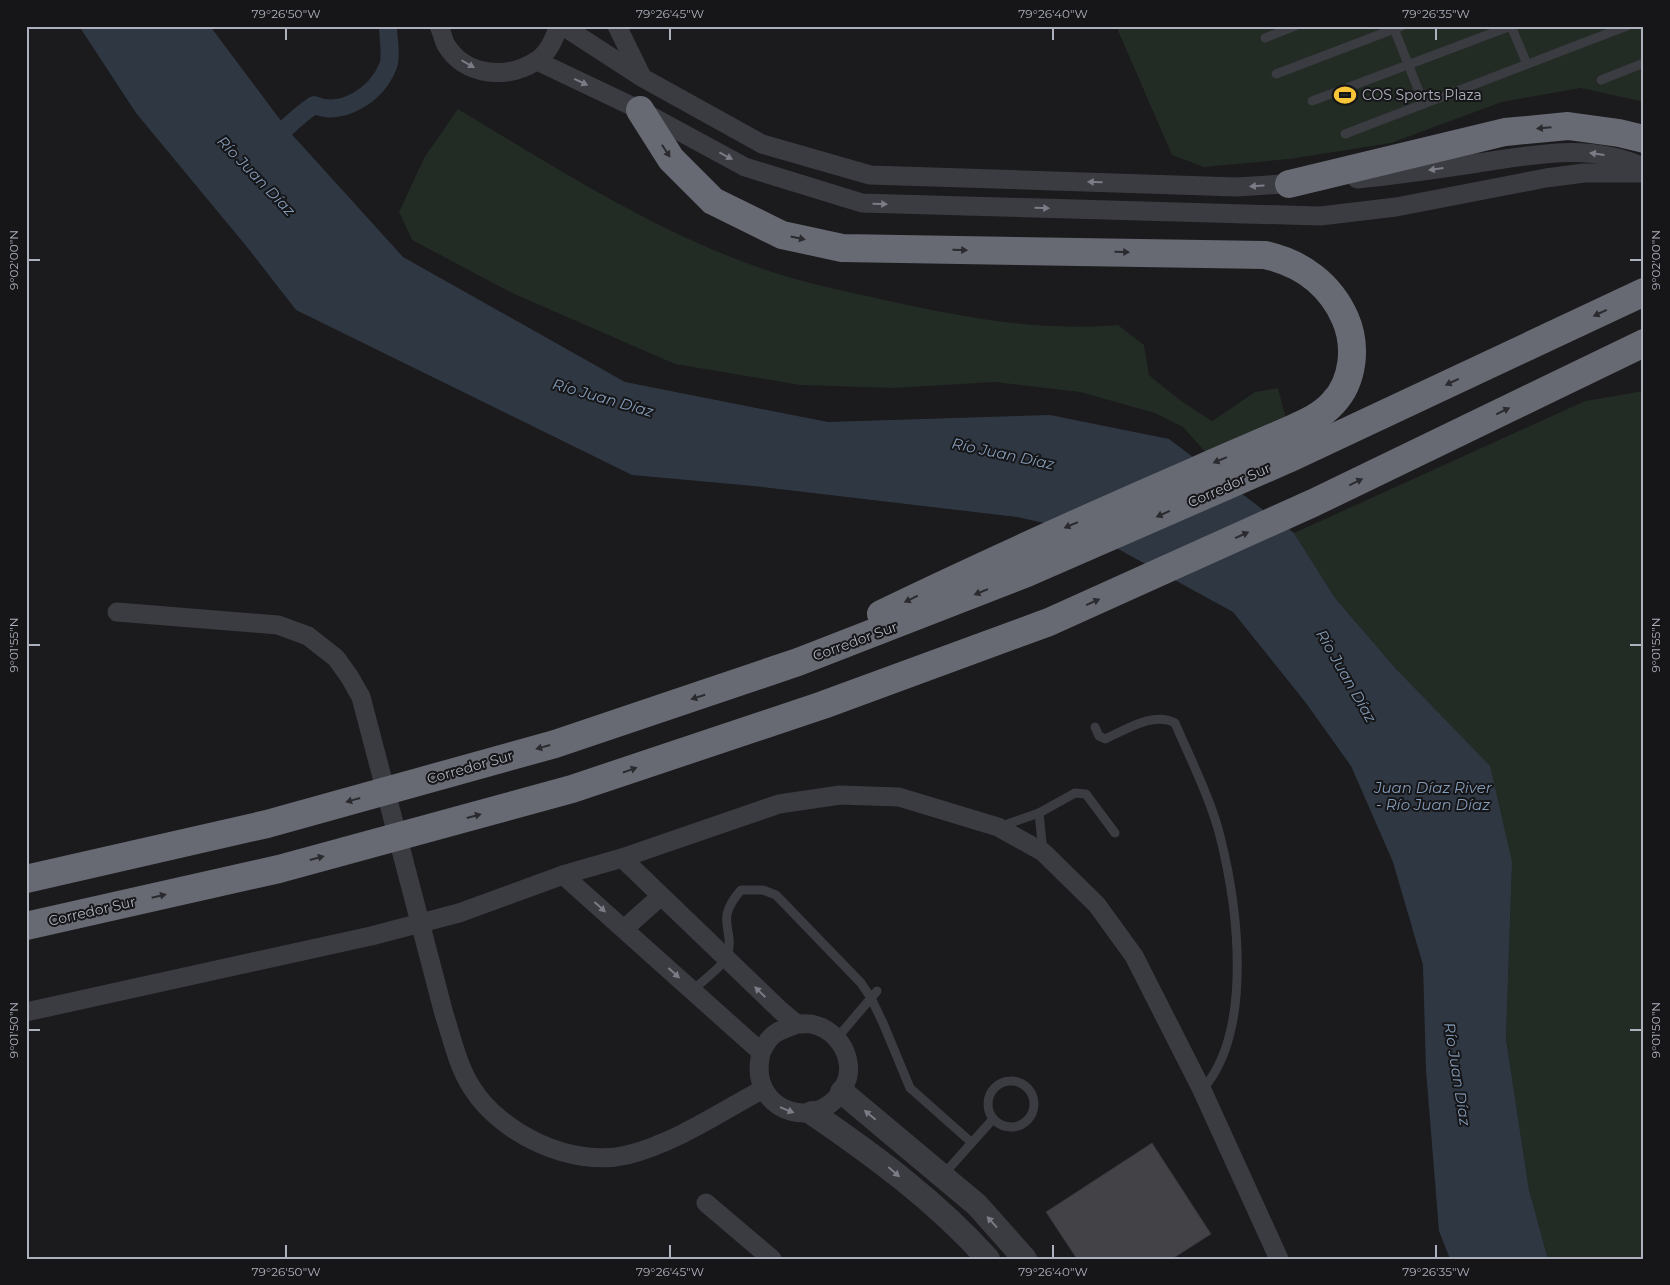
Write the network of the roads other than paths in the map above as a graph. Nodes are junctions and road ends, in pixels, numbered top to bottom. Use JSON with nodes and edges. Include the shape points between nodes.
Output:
{"nodes":[{"id":1,"x":440,"y":26,"type":"edge"},
{"id":2,"x":559,"y":26,"type":"edge"},
{"id":3,"x":563,"y":26,"type":"edge"},
{"id":4,"x":617,"y":26,"type":"edge"},
{"id":5,"x":1295,"y":26,"type":"edge"},
{"id":6,"x":1511,"y":26,"type":"edge"},
{"id":7,"x":1627,"y":26,"type":"edge"},
{"id":8,"x":1397,"y":27,"type":"edge"},
{"id":9,"x":1265,"y":38,"type":"dead end"},
{"id":10,"x":537,"y":61,"type":"junction"},
{"id":11,"x":1644,"y":63,"type":"edge"},
{"id":12,"x":1528,"y":64,"type":"junction"},
{"id":13,"x":1409,"y":66,"type":"junction"},
{"id":14,"x":1276,"y":74,"type":"dead end"},
{"id":15,"x":643,"y":78,"type":"junction"},
{"id":16,"x":1601,"y":80,"type":"dead end"},
{"id":17,"x":1312,"y":101,"type":"dead end"},
{"id":18,"x":1424,"y":104,"type":"junction"},
{"id":19,"x":640,"y":110,"type":"junction"},
{"id":20,"x":1345,"y":134,"type":"dead end"},
{"id":21,"x":1644,"y":139,"type":"edge"},
{"id":22,"x":1644,"y":168,"type":"edge"},
{"id":23,"x":1644,"y":172,"type":"edge"},
{"id":24,"x":1289,"y":184,"type":"junction"},
{"id":25,"x":1644,"y":292,"type":"edge"},
{"id":26,"x":1644,"y":343,"type":"edge"},
{"id":27,"x":117,"y":612,"type":"dead end"},
{"id":28,"x":732,"y":685,"type":"junction"},
{"id":29,"x":1095,"y":727,"type":"dead end"},
{"id":30,"x":1039,"y":813,"type":"junction"},
{"id":31,"x":998,"y":827,"type":"junction"},
{"id":32,"x":1115,"y":833,"type":"dead end"},
{"id":33,"x":1043,"y":852,"type":"junction"},
{"id":34,"x":622,"y":858,"type":"junction"},
{"id":35,"x":564,"y":875,"type":"junction"},
{"id":36,"x":26,"y":879,"type":"edge"},
{"id":37,"x":661,"y":896,"type":"junction"},
{"id":38,"x":26,"y":926,"type":"edge"},
{"id":39,"x":624,"y":929,"type":"junction"},
{"id":40,"x":726,"y":959,"type":"junction"},
{"id":41,"x":692,"y":990,"type":"junction"},
{"id":42,"x":874,"y":994,"type":"junction"},
{"id":43,"x":26,"y":1012,"type":"edge"},
{"id":44,"x":797,"y":1024,"type":"junction"},
{"id":45,"x":837,"y":1038,"type":"junction"},
{"id":46,"x":761,"y":1052,"type":"junction"},
{"id":47,"x":763,"y":1089,"type":"junction"},
{"id":48,"x":1202,"y":1090,"type":"junction"},
{"id":49,"x":842,"y":1092,"type":"junction"},
{"id":50,"x":812,"y":1113,"type":"junction"},
{"id":51,"x":993,"y":1119,"type":"junction"},
{"id":52,"x":971,"y":1142,"type":"junction"},
{"id":53,"x":942,"y":1176,"type":"junction"},
{"id":54,"x":706,"y":1203,"type":"dead end"},
{"id":55,"x":772,"y":1259,"type":"edge"},
{"id":56,"x":988,"y":1259,"type":"edge"},
{"id":57,"x":1025,"y":1259,"type":"edge"},
{"id":58,"x":1279,"y":1259,"type":"edge"}],
"edges":[{"from":1,"to":10,"type":"street","one_way":true,"via":[[446,45],[464,63],[488,73],[514,72]]},
{"from":2,"to":10,"type":"street","via":[[552,44]]},
{"from":3,"to":15,"type":"street"},
{"from":4,"to":15,"type":"street"},
{"from":5,"to":9,"type":"lane"},
{"from":6,"to":12,"type":"lane"},
{"from":6,"to":13,"type":"lane"},
{"from":7,"to":12,"type":"lane"},
{"from":8,"to":13,"type":"lane"},
{"from":8,"to":14,"type":"lane"},
{"from":10,"to":19,"type":"street","one_way":true},
{"from":11,"to":16,"type":"lane"},
{"from":12,"to":18,"type":"lane"},
{"from":13,"to":17,"type":"lane"},
{"from":13,"to":18,"type":"lane"},
{"from":24,"to":15,"type":"street","one_way":true,"via":[[1237,187],[870,175],[762,144]]},
{"from":18,"to":20,"type":"lane"},
{"from":19,"to":23,"type":"street","one_way":true,"via":[[745,166],[862,203],[1320,216],[1396,207],[1546,178],[1584,173]]},
{"from":19,"to":28,"type":"highway","one_way":true,"via":[[671,158],[714,201],[782,235],[842,248],[1253,254],[1280,259],[1305,270],[1327,289],[1343,313],[1351,338],[1350,373],[1341,393],[1324,412],[1265,441],[1018,548]]},
{"from":21,"to":24,"type":"highway","one_way":true,"via":[[1568,126],[1505,132]]},
{"from":22,"to":24,"type":"street","one_way":true,"via":[[1614,157],[1577,151]]},
{"from":25,"to":28,"type":"highway","name":"Corredor Sur","one_way":true,"via":[[1288,459],[1026,573],[908,621]]},
{"from":38,"to":26,"type":"highway","name":"Corredor Sur","one_way":true,"via":[[279,869],[572,789],[823,705],[1049,622],[1313,503]]},
{"from":27,"to":47,"type":"street","via":[[278,625],[308,636],[336,658],[361,697],[444,1014],[472,1088],[500,1121],[556,1151],[593,1157],[626,1155],[675,1137]]},
{"from":28,"to":36,"type":"highway","name":"Corredor Sur","one_way":true,"via":[[555,744],[267,824]]},
{"from":29,"to":48,"type":"lane","via":[[1099,736],[1105,739],[1155,718],[1175,723],[1220,834],[1232,903],[1238,974],[1227,1044],[1220,1064]]},
{"from":30,"to":31,"type":"lane"},
{"from":30,"to":32,"type":"lane","via":[[1081,792],[1086,794]]},
{"from":30,"to":33,"type":"lane"},
{"from":31,"to":33,"type":"street"},
{"from":31,"to":34,"type":"street","via":[[899,797],[840,795],[779,804]]},
{"from":33,"to":48,"type":"street","via":[[1097,905],[1134,956]]},
{"from":34,"to":35,"type":"street"},
{"from":34,"to":37,"type":"street"},
{"from":35,"to":39,"type":"street","one_way":true},
{"from":35,"to":43,"type":"street","via":[[459,913],[371,936]]},
{"from":37,"to":39,"type":"street"},
{"from":37,"to":40,"type":"street"},
{"from":39,"to":41,"type":"street","one_way":true},
{"from":40,"to":41,"type":"lane"},
{"from":40,"to":42,"type":"lane","via":[[729,942],[725,920],[730,903],[740,890],[763,890],[787,904]]},
{"from":44,"to":40,"type":"street","one_way":true},
{"from":41,"to":46,"type":"street"},
{"from":42,"to":45,"type":"lane"},
{"from":42,"to":52,"type":"lane","via":[[910,1088]]},
{"from":44,"to":45,"type":"street","via":[[812,1024]]},
{"from":44,"to":46,"type":"street","via":[[775,1033]]},
{"from":45,"to":49,"type":"street","via":[[845,1050],[848,1064]]},
{"from":46,"to":47,"type":"street","via":[[758,1071]]},
{"from":47,"to":50,"type":"street","one_way":true,"via":[[775,1104],[793,1113]]},
{"from":48,"to":58,"type":"street"},
{"from":49,"to":50,"type":"street","via":[[829,1106]]},
{"from":53,"to":49,"type":"street","one_way":true},
{"from":50,"to":56,"type":"street","one_way":true,"via":[[875,1156],[965,1233]]},
{"from":51,"to":51,"type":"lane","via":[[1010,1127],[1026,1121],[1034,1105],[1028,1088],[1012,1080],[995,1086],[987,1102]]},
{"from":51,"to":52,"type":"lane"},
{"from":52,"to":53,"type":"lane"},
{"from":57,"to":53,"type":"street","one_way":true,"via":[[977,1205]]},
{"from":54,"to":55,"type":"street"}]}
